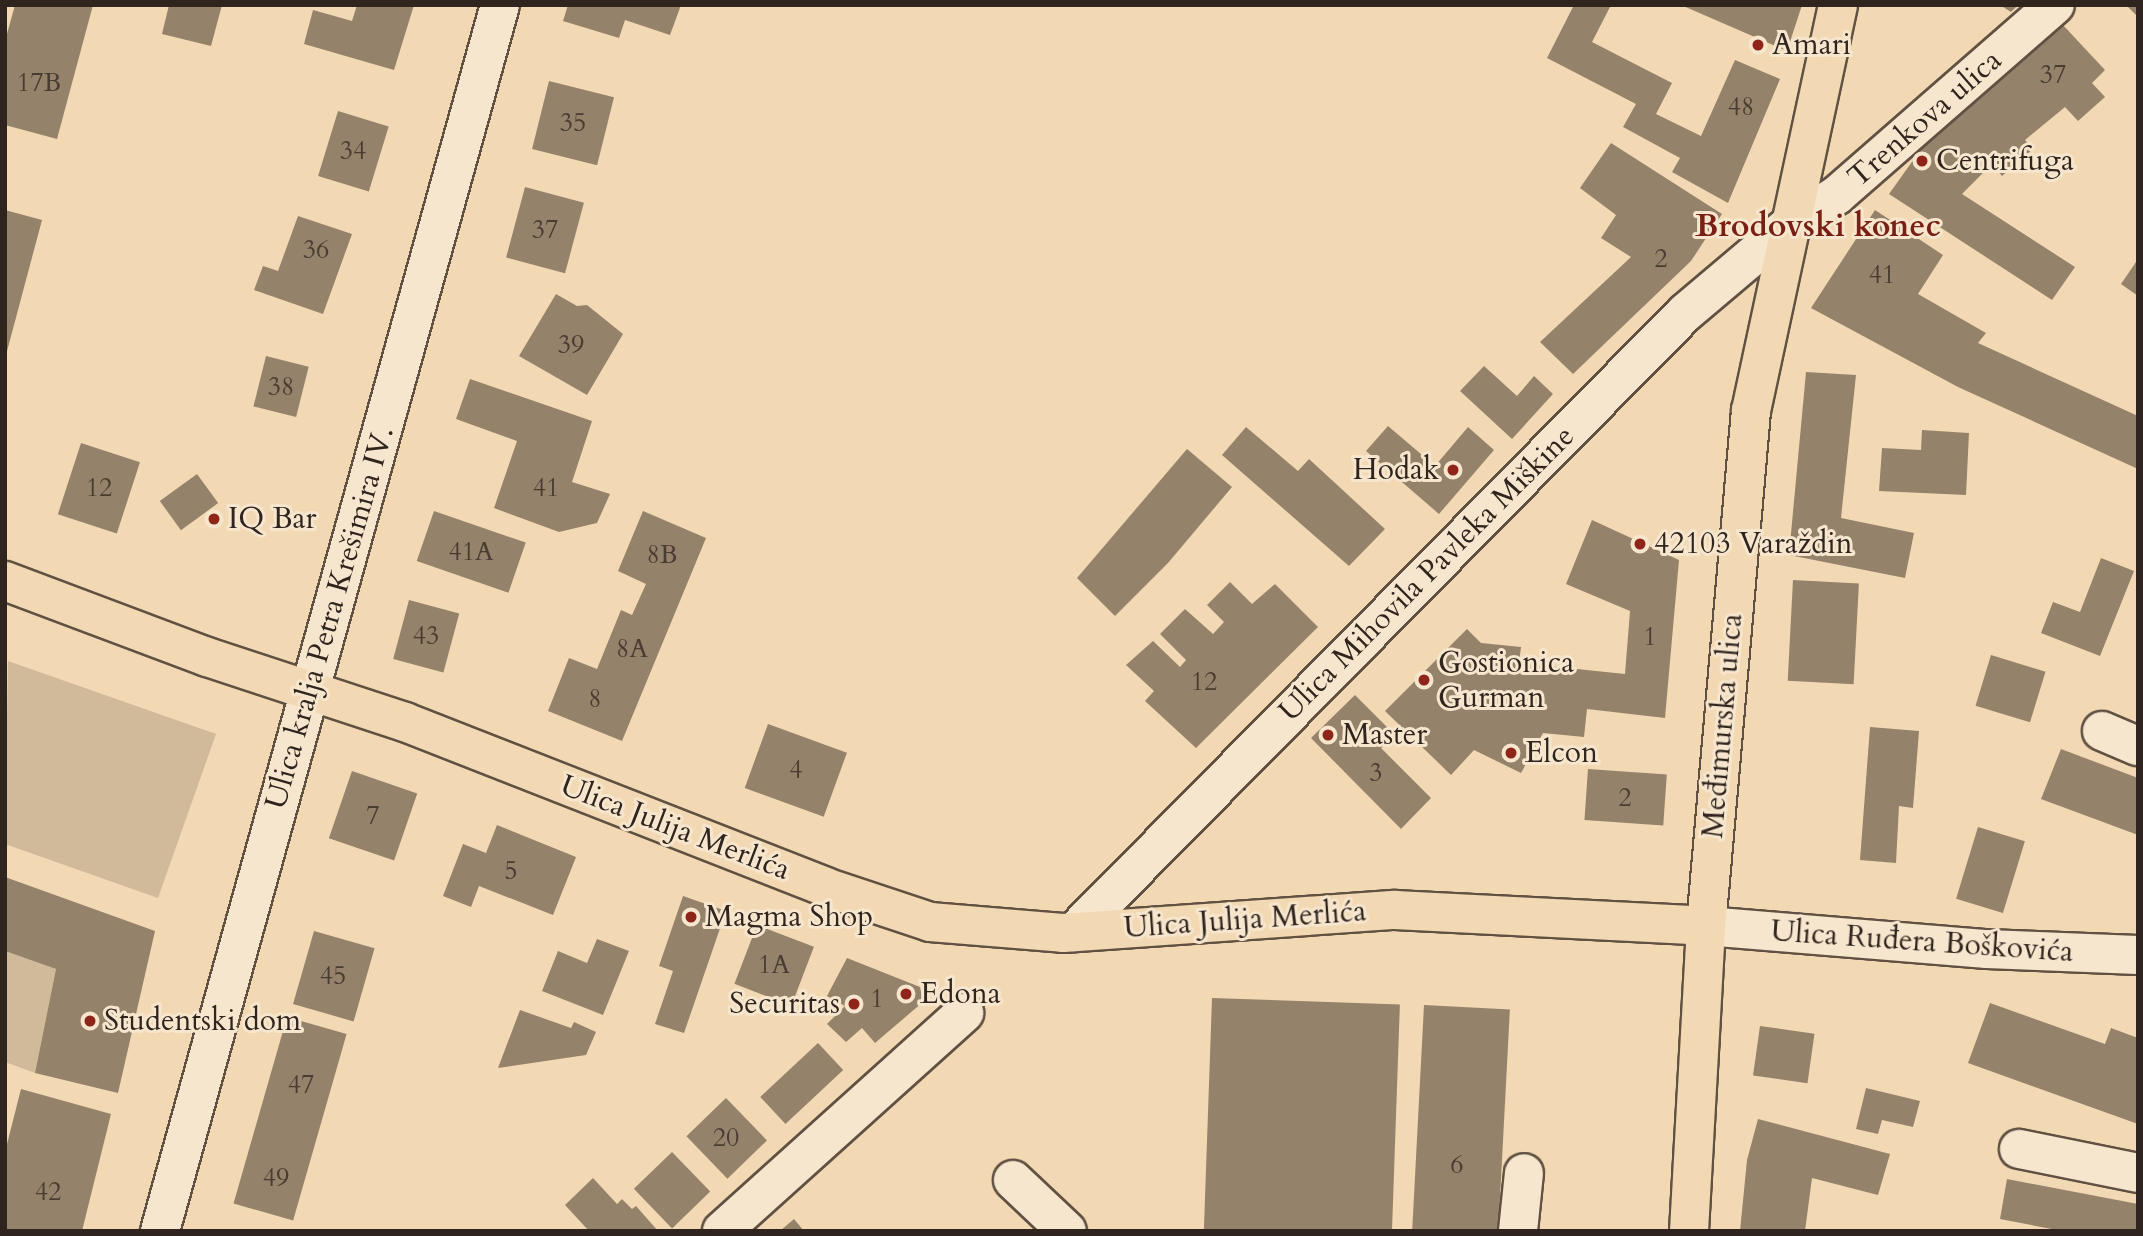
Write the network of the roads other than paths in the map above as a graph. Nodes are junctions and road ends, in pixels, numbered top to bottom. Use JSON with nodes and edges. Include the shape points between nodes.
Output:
{"nodes":[{"id":1,"x":500,"y":5,"type":"edge"},
{"id":2,"x":1838,"y":5,"type":"edge"},
{"id":3,"x":2055,"y":5,"type":"edge"},
{"id":4,"x":1789,"y":225,"type":"junction"},
{"id":5,"x":5,"y":581,"type":"edge"},
{"id":6,"x":310,"y":690,"type":"junction"},
{"id":7,"x":2102,"y":731,"type":"dead end"},
{"id":8,"x":2138,"y":746,"type":"edge"},
{"id":9,"x":1706,"y":926,"type":"junction"},
{"id":10,"x":1074,"y":932,"type":"junction"},
{"id":11,"x":2138,"y":955,"type":"edge"},
{"id":12,"x":964,"y":1013,"type":"dead end"},
{"id":13,"x":2019,"y":1149,"type":"dead end"},
{"id":14,"x":1524,"y":1172,"type":"dead end"},
{"id":15,"x":2138,"y":1173,"type":"edge"},
{"id":16,"x":1013,"y":1180,"type":"dead end"},
{"id":17,"x":160,"y":1231,"type":"edge"},
{"id":18,"x":722,"y":1231,"type":"edge"},
{"id":19,"x":1067,"y":1231,"type":"edge"},
{"id":20,"x":1518,"y":1231,"type":"edge"},
{"id":21,"x":1689,"y":1231,"type":"edge"}],
"edges":[{"from":1,"to":6,"type":"street","name":"Ulica kralja Petra Krešimira IV."},
{"from":2,"to":4,"type":"main road","name":"Međimurska ulica"},
{"from":3,"to":4,"type":"street","name":"Trenkova ulica","via":[[1837,195]]},
{"from":4,"to":9,"type":"main road","name":"Međimurska ulica","via":[[1751,411]]},
{"from":4,"to":10,"type":"street","name":"Ulica Mihovila Pavleka Miškine","via":[[1685,313]]},
{"from":5,"to":6,"type":"main road","name":"Ulica Julija Merlića","via":[[207,657]]},
{"from":6,"to":10,"type":"main road","name":"Ulica Julija Merlića","via":[[405,722],[825,887],[930,922]]},
{"from":6,"to":17,"type":"street","name":"Ulica kralja Petra Krešimira IV."},
{"from":7,"to":8,"type":"street"},
{"from":9,"to":10,"type":"main road","name":"Ulica Julija Merlića","via":[[1395,910]]},
{"from":9,"to":11,"type":"street","name":"Ulica Ruđera Boškovića","via":[[1987,949]]},
{"from":9,"to":21,"type":"main road","name":"Međimurska ulica"},
{"from":12,"to":18,"type":"street"},
{"from":13,"to":15,"type":"street"},
{"from":14,"to":20,"type":"street"},
{"from":16,"to":19,"type":"street"}]}
